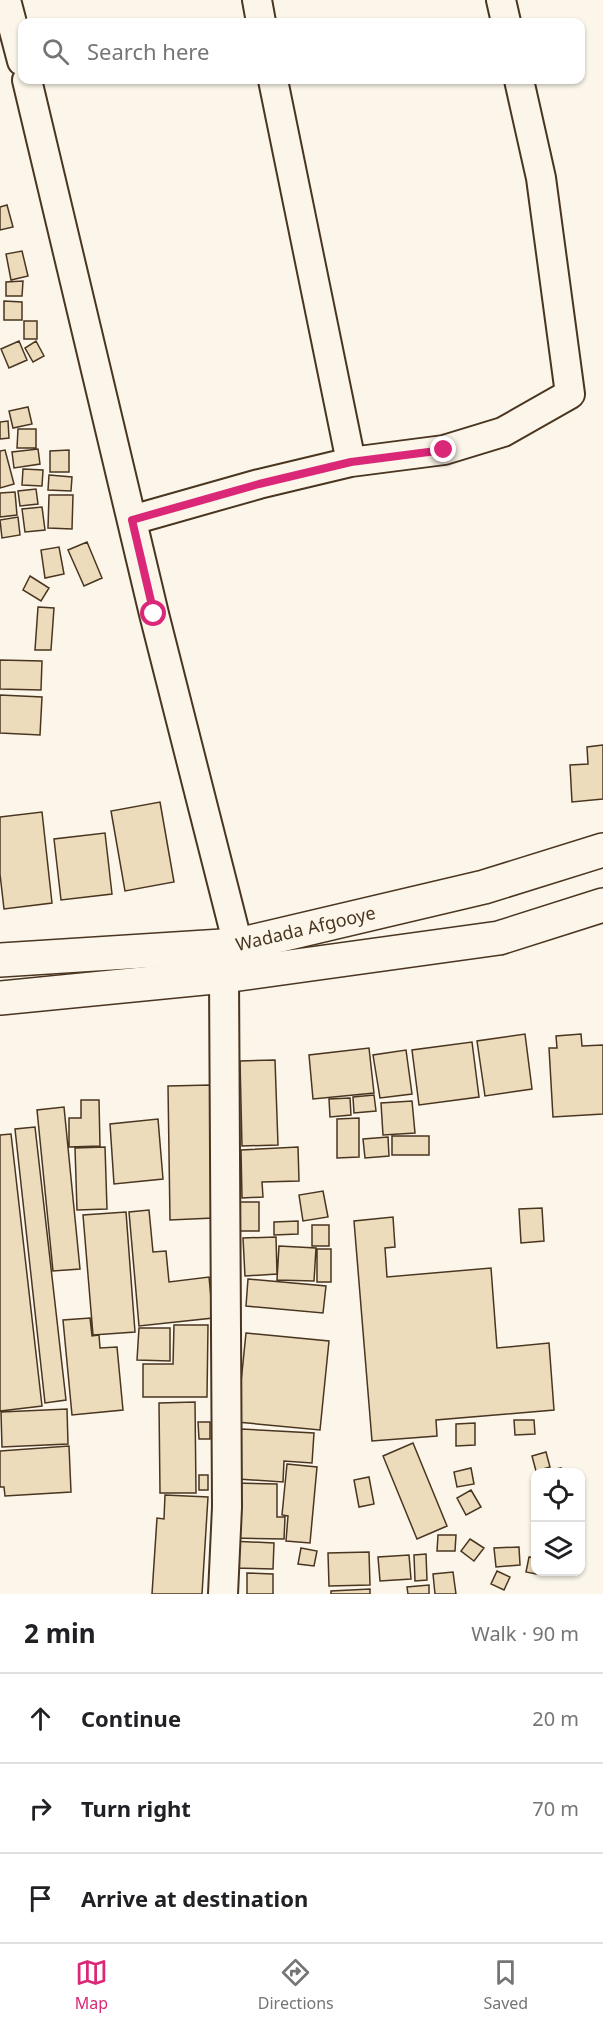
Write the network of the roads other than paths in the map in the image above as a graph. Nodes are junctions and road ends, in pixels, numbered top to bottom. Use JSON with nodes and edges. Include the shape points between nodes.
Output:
{"nodes":[{"id":1,"x":6,"y":0,"type":"edge"},
{"id":2,"x":257,"y":0,"type":"edge"},
{"id":3,"x":501,"y":0,"type":"edge"},
{"id":4,"x":260,"y":18,"type":"edge"},
{"id":5,"x":505,"y":18,"type":"edge"},
{"id":6,"x":18,"y":46,"type":"edge"},
{"id":7,"x":28,"y":84,"type":"edge"},
{"id":8,"x":274,"y":84,"type":"edge"},
{"id":9,"x":520,"y":84,"type":"edge"},
{"id":10,"x":351,"y":462,"type":"junction"},
{"id":11,"x":132,"y":520,"type":"junction"},
{"id":12,"x":603,"y":850,"type":"edge"},
{"id":13,"x":603,"y":904,"type":"edge"},
{"id":14,"x":238,"y":945,"type":"junction"},
{"id":15,"x":0,"y":960,"type":"edge"},
{"id":16,"x":224,"y":976,"type":"junction"},
{"id":17,"x":0,"y":998,"type":"edge"},
{"id":18,"x":223,"y":1594,"type":"edge"}],
"edges":[{"from":1,"to":6,"type":"street"},
{"from":2,"to":4,"type":"street"},
{"from":3,"to":5,"type":"street"},
{"from":7,"to":11,"type":"street"},
{"from":8,"to":10,"type":"street"},
{"from":9,"to":10,"type":"street","via":[[541,178],[570,394],[503,432],[444,450]]},
{"from":10,"to":11,"type":"street"},
{"from":11,"to":14,"type":"street"},
{"from":12,"to":14,"type":"highway","name":"Wadada Afgooye","via":[[484,887]]},
{"from":13,"to":16,"type":"highway","name":"Wadada Afgooye","via":[[499,938]]},
{"from":14,"to":15,"type":"highway","name":"Wadada Afgooye"},
{"from":16,"to":17,"type":"highway","name":"Wadada Afgooye"},
{"from":16,"to":18,"type":"street","via":[[227,1507]]}]}
